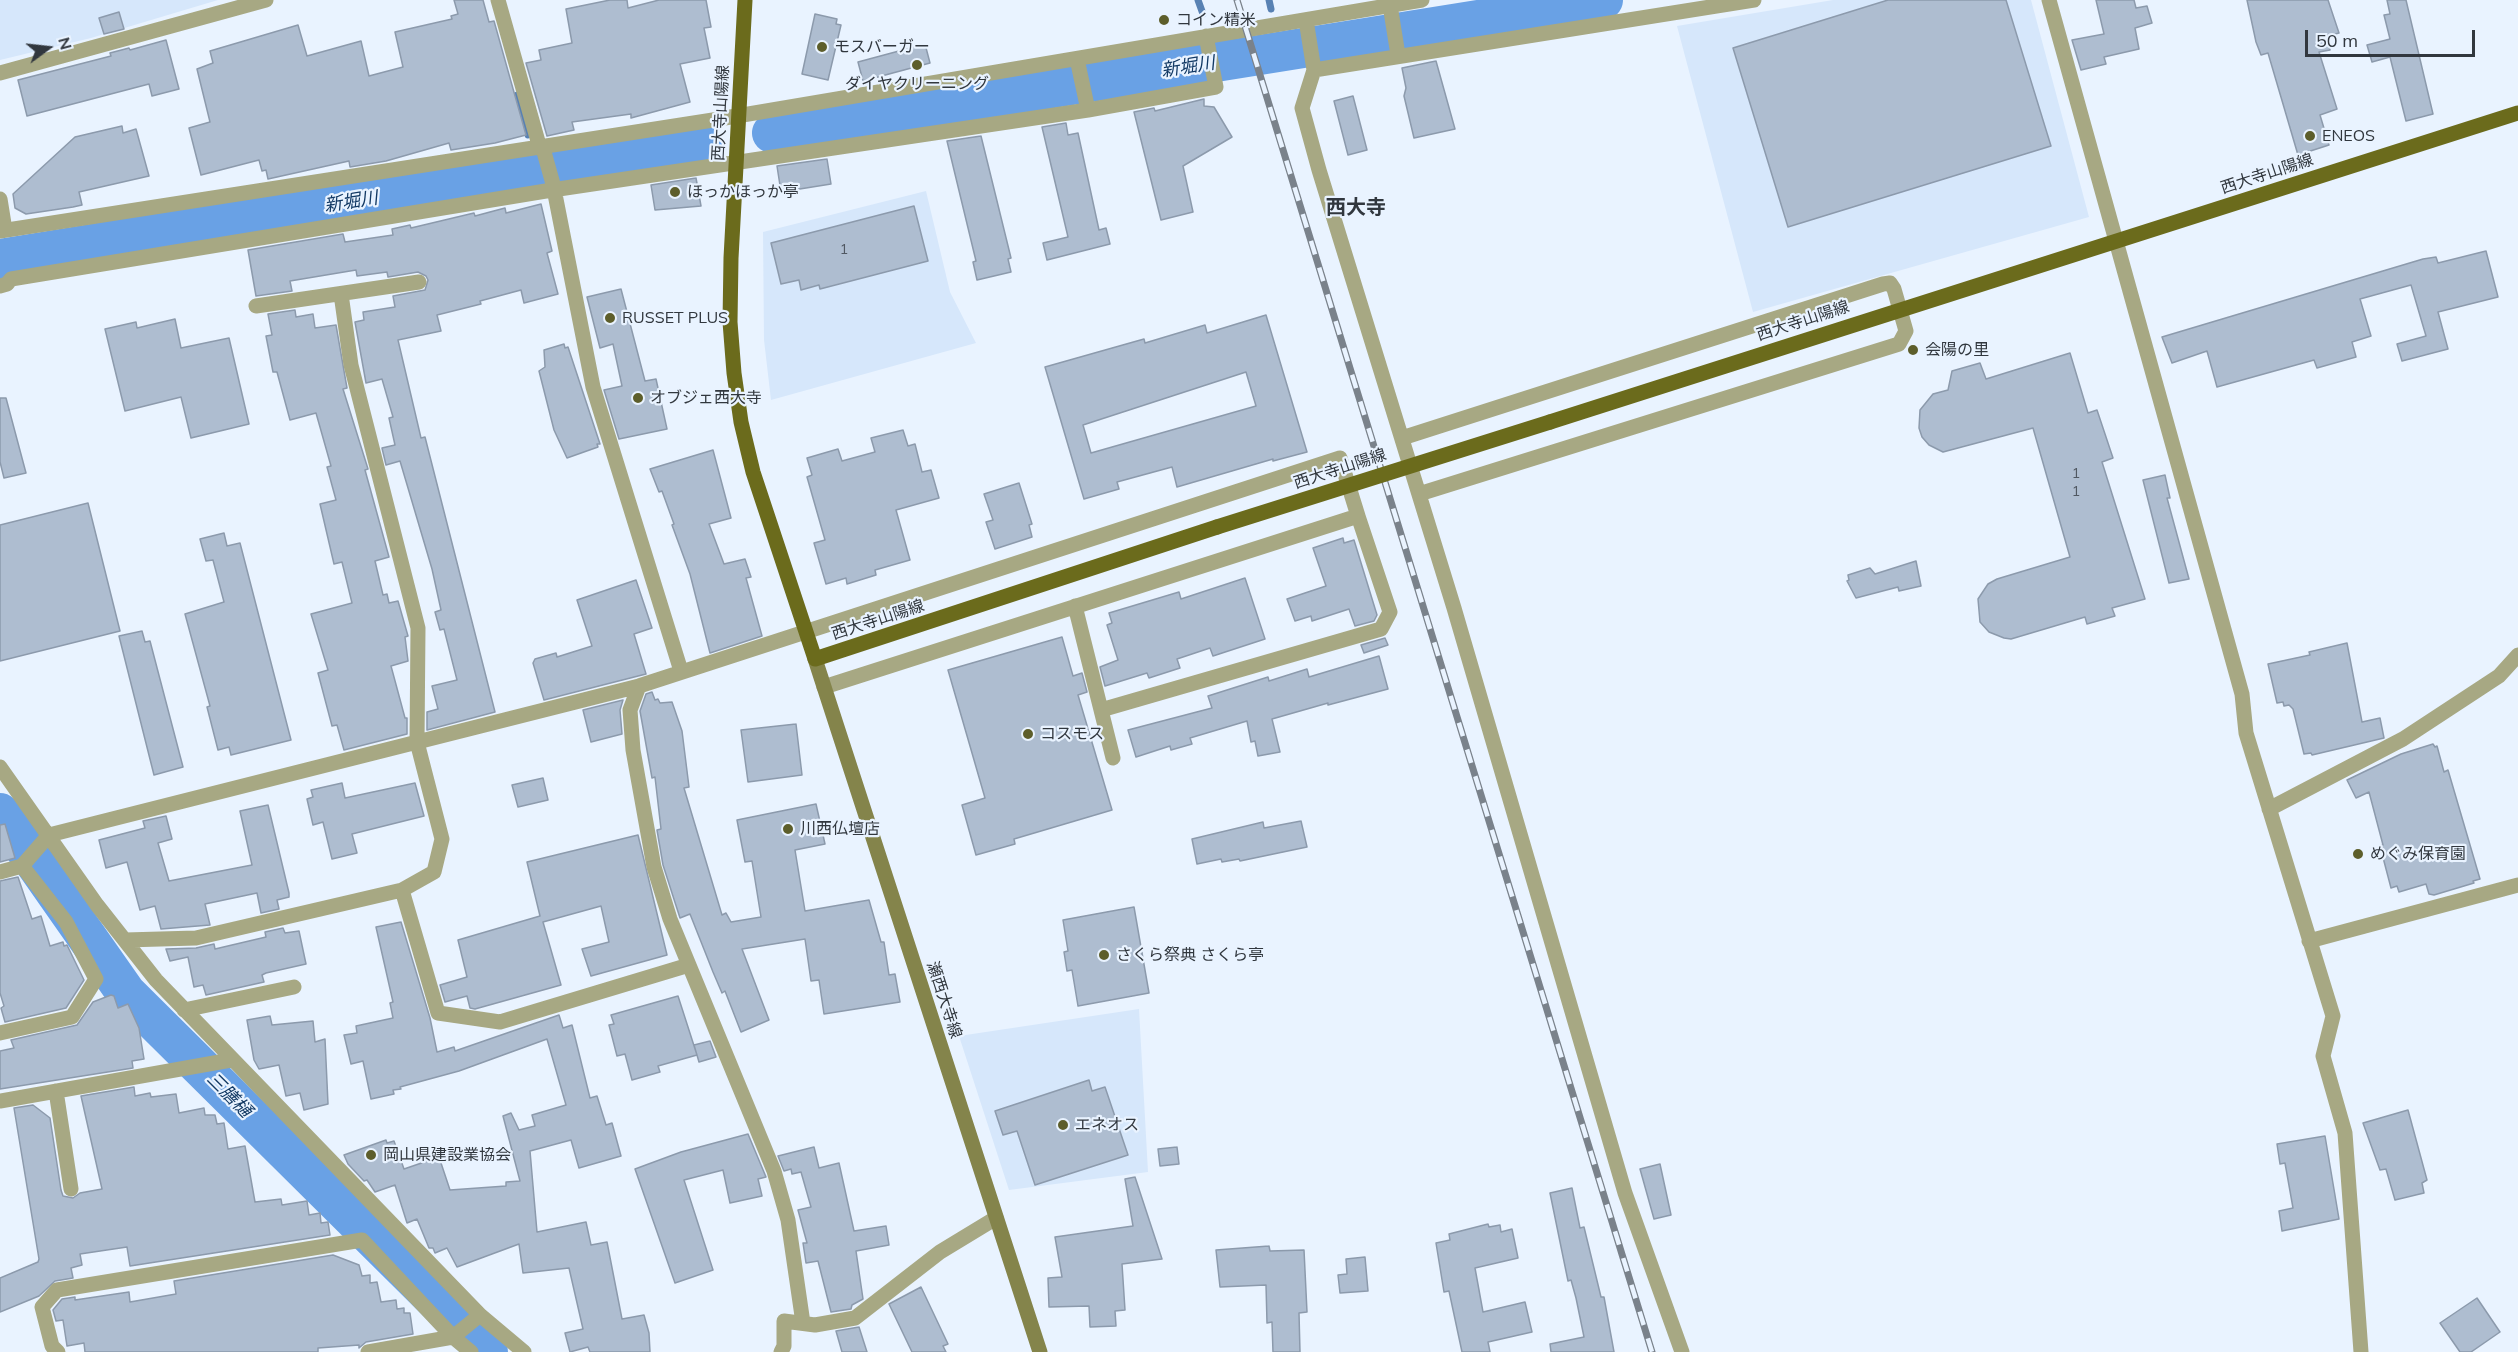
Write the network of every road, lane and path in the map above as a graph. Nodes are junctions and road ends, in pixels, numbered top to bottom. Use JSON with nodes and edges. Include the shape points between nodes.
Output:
{"nodes":[{"id":1,"x":266,"y":0,"type":"edge"},
{"id":2,"x":498,"y":0,"type":"edge"},
{"id":3,"x":745,"y":0,"type":"edge"},
{"id":4,"x":1422,"y":0,"type":"edge"},
{"id":5,"x":1754,"y":0,"type":"edge"},
{"id":6,"x":2049,"y":0,"type":"edge"},
{"id":7,"x":1390,"y":10,"type":"junction"},
{"id":8,"x":1307,"y":25,"type":"junction"},
{"id":9,"x":1208,"y":42,"type":"junction"},
{"id":10,"x":1397,"y":50,"type":"junction"},
{"id":11,"x":1078,"y":63,"type":"junction"},
{"id":12,"x":1314,"y":67,"type":"junction"},
{"id":13,"x":0,"y":73,"type":"edge"},
{"id":14,"x":1087,"y":105,"type":"junction"},
{"id":15,"x":2518,"y":113,"type":"edge"},
{"id":16,"x":739,"y":115,"type":"junction"},
{"id":17,"x":542,"y":149,"type":"junction"},
{"id":18,"x":736,"y":164,"type":"junction"},
{"id":19,"x":553,"y":187,"type":"junction"},
{"id":20,"x":0,"y":200,"type":"edge"},
{"id":21,"x":3,"y":231,"type":"edge"},
{"id":22,"x":2117,"y":240,"type":"junction"},
{"id":23,"x":419,"y":282,"type":"dead end"},
{"id":24,"x":0,"y":286,"type":"edge"},
{"id":25,"x":341,"y":294,"type":"junction"},
{"id":26,"x":256,"y":306,"type":"dead end"},
{"id":27,"x":1900,"y":308,"type":"junction"},
{"id":28,"x":1402,"y":438,"type":"junction"},
{"id":29,"x":1419,"y":494,"type":"junction"},
{"id":30,"x":1358,"y":516,"type":"junction"},
{"id":31,"x":1075,"y":606,"type":"junction"},
{"id":32,"x":805,"y":631,"type":"junction"},
{"id":33,"x":2518,"y":655,"type":"edge"},
{"id":34,"x":815,"y":659,"type":"junction"},
{"id":35,"x":681,"y":671,"type":"junction"},
{"id":36,"x":639,"y":686,"type":"junction"},
{"id":37,"x":824,"y":687,"type":"junction"},
{"id":38,"x":1101,"y":711,"type":"junction"},
{"id":39,"x":417,"y":742,"type":"junction"},
{"id":40,"x":1113,"y":758,"type":"dead end"},
{"id":41,"x":0,"y":767,"type":"edge"},
{"id":42,"x":2269,"y":809,"type":"junction"},
{"id":43,"x":47,"y":839,"type":"junction"},
{"id":44,"x":22,"y":866,"type":"junction"},
{"id":45,"x":0,"y":872,"type":"edge"},
{"id":46,"x":2518,"y":885,"type":"edge"},
{"id":47,"x":402,"y":890,"type":"junction"},
{"id":48,"x":125,"y":940,"type":"junction"},
{"id":49,"x":2309,"y":941,"type":"junction"},
{"id":50,"x":689,"y":965,"type":"junction"},
{"id":51,"x":294,"y":987,"type":"dead end"},
{"id":52,"x":184,"y":1010,"type":"junction"},
{"id":53,"x":0,"y":1033,"type":"edge"},
{"id":54,"x":224,"y":1061,"type":"junction"},
{"id":55,"x":57,"y":1091,"type":"junction"},
{"id":56,"x":0,"y":1101,"type":"edge"},
{"id":57,"x":71,"y":1189,"type":"dead end"},
{"id":58,"x":996,"y":1218,"type":"junction"},
{"id":59,"x":477,"y":1318,"type":"junction"},
{"id":60,"x":803,"y":1323,"type":"junction"},
{"id":61,"x":457,"y":1335,"type":"junction"},
{"id":62,"x":58,"y":1352,"type":"edge"},
{"id":63,"x":368,"y":1352,"type":"edge"},
{"id":64,"x":471,"y":1352,"type":"edge"},
{"id":65,"x":524,"y":1352,"type":"edge"},
{"id":66,"x":781,"y":1352,"type":"edge"},
{"id":67,"x":1040,"y":1352,"type":"edge"},
{"id":68,"x":1682,"y":1352,"type":"edge"},
{"id":69,"x":2361,"y":1352,"type":"edge"}],
"edges":[{"from":1,"to":13,"type":"street"},
{"from":2,"to":17,"type":"street"},
{"from":3,"to":16,"type":"main road","name":"西大寺山陽線"},
{"from":4,"to":7,"type":"street"},
{"from":5,"to":10,"type":"street"},
{"from":6,"to":22,"type":"street"},
{"from":7,"to":8,"type":"street"},
{"from":7,"to":10,"type":"street"},
{"from":8,"to":9,"type":"street"},
{"from":8,"to":12,"type":"street"},
{"from":9,"to":11,"type":"street"},
{"from":9,"to":14,"type":"street","via":[[1216,87]]},
{"from":10,"to":12,"type":"street"},
{"from":11,"to":14,"type":"street"},
{"from":11,"to":16,"type":"street"},
{"from":12,"to":28,"type":"street","via":[[1302,108]]},
{"from":14,"to":18,"type":"street"},
{"from":15,"to":22,"type":"main road","name":"西大寺山陽線"},
{"from":16,"to":17,"type":"street"},
{"from":16,"to":18,"type":"main road","name":"西大寺山陽線"},
{"from":17,"to":19,"type":"street"},
{"from":17,"to":21,"type":"street"},
{"from":18,"to":19,"type":"street"},
{"from":18,"to":32,"type":"main road","name":"西大寺山陽線","via":[[730,322],[739,412],[753,472]]},
{"from":19,"to":24,"type":"street","via":[[12,279]]},
{"from":19,"to":35,"type":"street","via":[[593,387]]},
{"from":20,"to":21,"type":"street"},
{"from":22,"to":27,"type":"main road","name":"西大寺山陽線"},
{"from":22,"to":42,"type":"street","via":[[2242,694],[2246,733]]},
{"from":23,"to":25,"type":"street"},
{"from":25,"to":26,"type":"street"},
{"from":25,"to":39,"type":"street","via":[[351,365],[418,628]]},
{"from":27,"to":28,"type":"street","via":[[1890,283],[1882,284]]},
{"from":27,"to":29,"type":"street","via":[[1906,331],[1899,344]]},
{"from":27,"to":34,"type":"main road","name":"西大寺山陽線","bridge":true},
{"from":28,"to":29,"type":"street"},
{"from":29,"to":68,"type":"street","via":[[1625,1193]]},
{"from":30,"to":31,"type":"street"},
{"from":30,"to":32,"type":"street","via":[[1340,458]]},
{"from":30,"to":38,"type":"street","via":[[1390,612],[1381,629]]},
{"from":31,"to":37,"type":"street"},
{"from":31,"to":38,"type":"street"},
{"from":32,"to":34,"type":"main road","name":"西大寺山陽線"},
{"from":32,"to":35,"type":"street"},
{"from":33,"to":42,"type":"street","via":[[2499,676],[2403,739]]},
{"from":34,"to":37,"type":"main road","name":"瀬西大寺線"},
{"from":35,"to":36,"type":"street"},
{"from":36,"to":39,"type":"street"},
{"from":36,"to":50,"type":"street","via":[[630,710],[642,815],[654,867]]},
{"from":37,"to":58,"type":"main road","name":"瀬西大寺線"},
{"from":38,"to":40,"type":"street"},
{"from":39,"to":43,"type":"street"},
{"from":39,"to":47,"type":"street","via":[[442,839],[434,872]]},
{"from":41,"to":43,"type":"street"},
{"from":42,"to":49,"type":"street"},
{"from":43,"to":44,"type":"street"},
{"from":43,"to":48,"type":"street"},
{"from":44,"to":45,"type":"street"},
{"from":44,"to":53,"type":"street","via":[[66,922],[96,979],[72,1017]]},
{"from":46,"to":49,"type":"street"},
{"from":47,"to":48,"type":"street","via":[[196,938]]},
{"from":47,"to":50,"type":"street","via":[[438,1013],[500,1022]]},
{"from":48,"to":52,"type":"street"},
{"from":49,"to":69,"type":"street","via":[[2333,1016],[2323,1056],[2345,1133]]},
{"from":50,"to":60,"type":"street","via":[[774,1171],[788,1220]]},
{"from":51,"to":52,"type":"street"},
{"from":52,"to":54,"type":"street"},
{"from":54,"to":55,"type":"street"},
{"from":54,"to":59,"type":"street","via":[[299,1126]]},
{"from":55,"to":56,"type":"street"},
{"from":55,"to":57,"type":"street"},
{"from":58,"to":60,"type":"street","via":[[940,1252],[855,1318],[815,1325]]},
{"from":58,"to":67,"type":"main road","name":"瀬西大寺線"},
{"from":59,"to":61,"type":"street"},
{"from":59,"to":65,"type":"street"},
{"from":60,"to":66,"type":"street","via":[[784,1321]]},
{"from":61,"to":62,"type":"street","via":[[362,1240],[57,1290],[42,1307],[52,1346]]},
{"from":61,"to":63,"type":"street"},
{"from":61,"to":64,"type":"street"}]}
